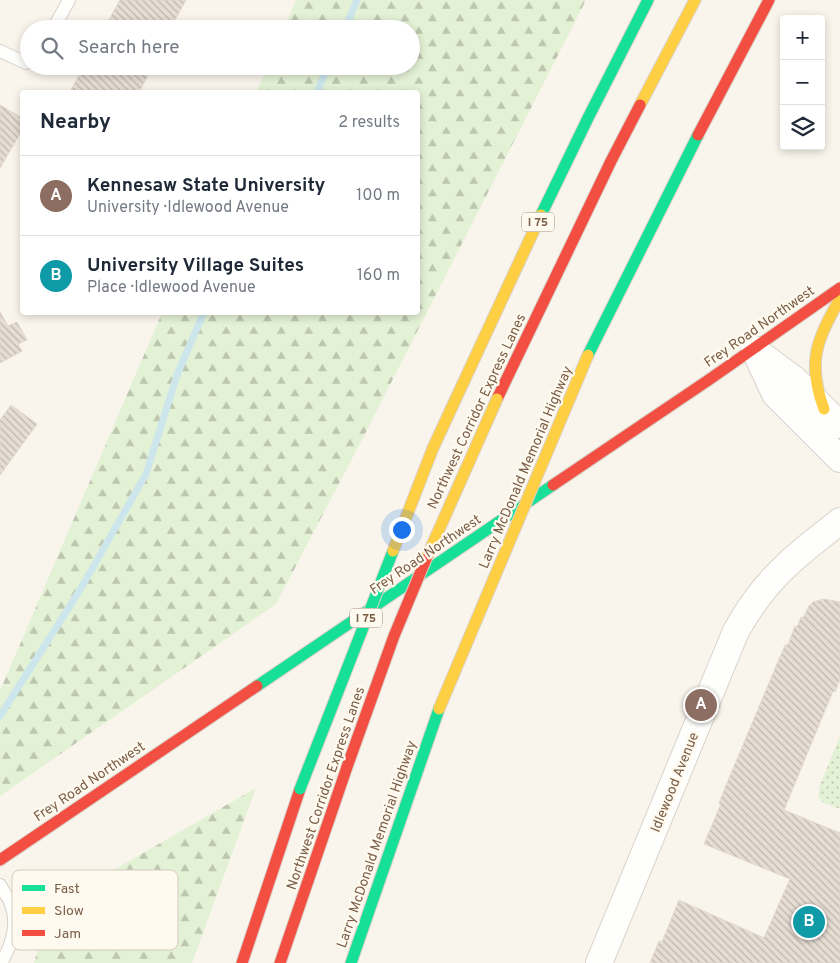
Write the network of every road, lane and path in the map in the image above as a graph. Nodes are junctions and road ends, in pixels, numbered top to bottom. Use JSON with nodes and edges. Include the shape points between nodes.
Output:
{"nodes":[{"id":1,"x":69,"y":0,"type":"edge"},
{"id":2,"x":648,"y":0,"type":"edge"},
{"id":3,"x":695,"y":0,"type":"edge"},
{"id":4,"x":769,"y":0,"type":"edge"},
{"id":5,"x":58,"y":20,"type":"edge"},
{"id":6,"x":0,"y":51,"type":"edge"},
{"id":7,"x":20,"y":60,"type":"edge"},
{"id":8,"x":840,"y":288,"type":"edge"},
{"id":9,"x":840,"y":299,"type":"edge"},
{"id":10,"x":754,"y":349,"type":"junction"},
{"id":11,"x":832,"y":417,"type":"edge"},
{"id":12,"x":840,"y":459,"type":"edge"},
{"id":13,"x":840,"y":521,"type":"edge"},
{"id":14,"x":0,"y":860,"type":"edge"},
{"id":15,"x":0,"y":885,"type":"edge"},
{"id":16,"x":12,"y":911,"type":"edge"},
{"id":17,"x":12,"y":937,"type":"edge"},
{"id":18,"x":1,"y":963,"type":"edge"},
{"id":19,"x":242,"y":963,"type":"edge"},
{"id":20,"x":280,"y":963,"type":"edge"},
{"id":21,"x":351,"y":963,"type":"edge"},
{"id":22,"x":599,"y":963,"type":"edge"}],
"edges":[{"from":1,"to":5,"type":"lane"},
{"from":2,"to":19,"type":"main road","number":"I 75","bridge":true,"via":[[588,118],[433,448],[300,789]]},
{"from":3,"to":20,"type":"main road","name":"Northwest Corridor Express Lanes","bridge":true,"via":[[611,161],[496,400],[434,540],[394,636]]},
{"from":4,"to":21,"type":"main road","name":"Larry McDonald Memorial Highway","bridge":true,"via":[[588,355],[439,709]]},
{"from":6,"to":7,"type":"lane"},
{"from":8,"to":10,"type":"main road","name":"Frey Road Northwest"},
{"from":9,"to":11,"type":"main road","via":[[821,332],[814,360],[817,390]]},
{"from":10,"to":11,"type":"street","via":[[794,379]]},
{"from":10,"to":12,"type":"street","via":[[776,394]]},
{"from":10,"to":14,"type":"main road","name":"Frey Road Northwest"},
{"from":13,"to":22,"type":"street","name":"Idlewood Avenue","via":[[773,579],[736,631]]},
{"from":15,"to":16,"type":"lane"},
{"from":17,"to":18,"type":"lane"}]}
